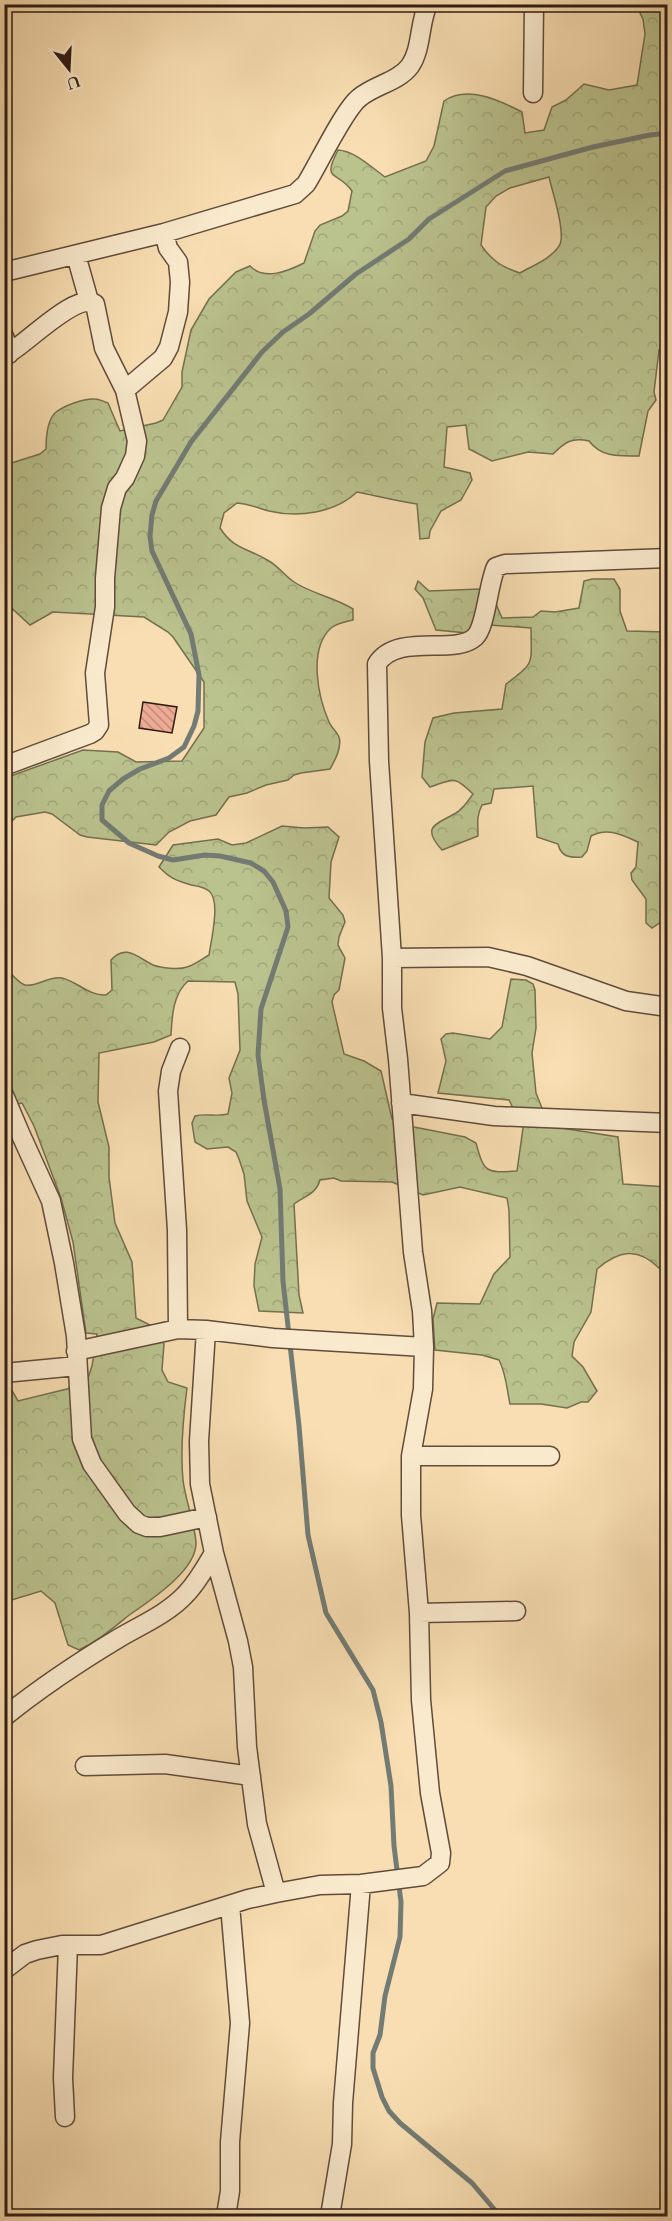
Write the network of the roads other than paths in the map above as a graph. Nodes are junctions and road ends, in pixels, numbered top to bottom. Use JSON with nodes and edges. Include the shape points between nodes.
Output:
{"nodes":[{"id":1,"x":428,"y":4,"type":"edge"},
{"id":2,"x":534,"y":4,"type":"edge"},
{"id":3,"x":533,"y":93,"type":"dead end"},
{"id":4,"x":164,"y":233,"type":"junction"},
{"id":5,"x":76,"y":255,"type":"junction"},
{"id":6,"x":4,"y":272,"type":"edge"},
{"id":7,"x":88,"y":301,"type":"junction"},
{"id":8,"x":4,"y":336,"type":"edge"},
{"id":9,"x":7,"y":355,"type":"edge"},
{"id":10,"x":125,"y":390,"type":"junction"},
{"id":11,"x":668,"y":558,"type":"edge"},
{"id":12,"x":4,"y":765,"type":"edge"},
{"id":13,"x":392,"y":958,"type":"junction"},
{"id":14,"x":668,"y":1007,"type":"edge"},
{"id":15,"x":180,"y":1048,"type":"dead end"},
{"id":16,"x":4,"y":1095,"type":"edge"},
{"id":17,"x":401,"y":1103,"type":"junction"},
{"id":18,"x":668,"y":1123,"type":"edge"},
{"id":19,"x":178,"y":1329,"type":"junction"},
{"id":20,"x":206,"y":1330,"type":"junction"},
{"id":21,"x":424,"y":1347,"type":"junction"},
{"id":22,"x":76,"y":1358,"type":"junction"},
{"id":23,"x":4,"y":1373,"type":"edge"},
{"id":24,"x":411,"y":1456,"type":"junction"},
{"id":25,"x":550,"y":1456,"type":"dead end"},
{"id":26,"x":207,"y":1517,"type":"junction"},
{"id":27,"x":214,"y":1553,"type":"junction"},
{"id":28,"x":516,"y":1611,"type":"dead end"},
{"id":29,"x":419,"y":1612,"type":"junction"},
{"id":30,"x":4,"y":1717,"type":"edge"},
{"id":31,"x":85,"y":1766,"type":"dead end"},
{"id":32,"x":251,"y":1776,"type":"junction"},
{"id":33,"x":361,"y":1884,"type":"junction"},
{"id":34,"x":276,"y":1893,"type":"junction"},
{"id":35,"x":230,"y":1905,"type":"junction"},
{"id":36,"x":68,"y":1945,"type":"junction"},
{"id":37,"x":7,"y":1964,"type":"edge"},
{"id":38,"x":65,"y":2117,"type":"dead end"},
{"id":39,"x":226,"y":2217,"type":"edge"},
{"id":40,"x":330,"y":2217,"type":"edge"}],
"edges":[{"from":1,"to":4,"type":"street","via":[[410,65],[357,99],[301,190]]},
{"from":2,"to":3,"type":"street"},
{"from":4,"to":5,"type":"street"},
{"from":4,"to":10,"type":"street","via":[[178,262],[178,312],[163,358]]},
{"from":5,"to":6,"type":"street"},
{"from":5,"to":7,"type":"street"},
{"from":7,"to":9,"type":"street","via":[[67,309]]},
{"from":7,"to":10,"type":"street","via":[[95,304],[104,348]]},
{"from":8,"to":9,"type":"street"},
{"from":10,"to":12,"type":"street","via":[[137,441],[135,456],[111,508],[105,607],[95,673],[99,725],[90,734]]},
{"from":11,"to":13,"type":"street","via":[[496,567],[481,628],[475,637],[465,643],[403,648],[382,656],[377,664],[379,761]]},
{"from":13,"to":14,"type":"street","via":[[488,957],[527,966],[626,1001]]},
{"from":13,"to":17,"type":"street","via":[[392,1008]]},
{"from":15,"to":19,"type":"street","via":[[168,1091],[177,1230]]},
{"from":16,"to":22,"type":"street","via":[[51,1201],[69,1290]]},
{"from":17,"to":18,"type":"street","via":[[494,1116]]},
{"from":17,"to":21,"type":"street"},
{"from":19,"to":20,"type":"street"},
{"from":19,"to":22,"type":"street"},
{"from":20,"to":21,"type":"street"},
{"from":20,"to":26,"type":"street","via":[[199,1441],[200,1484]]},
{"from":21,"to":24,"type":"street","via":[[423,1389]]},
{"from":22,"to":23,"type":"street"},
{"from":22,"to":26,"type":"street","via":[[82,1439],[92,1464],[127,1513],[147,1527]]},
{"from":24,"to":25,"type":"street"},
{"from":24,"to":29,"type":"street","via":[[411,1515]]},
{"from":26,"to":27,"type":"street"},
{"from":27,"to":30,"type":"street","via":[[185,1596],[34,1692]]},
{"from":27,"to":32,"type":"street","via":[[243,1667]]},
{"from":28,"to":29,"type":"street"},
{"from":29,"to":33,"type":"street","via":[[422,1712],[440,1863],[423,1876]]},
{"from":31,"to":32,"type":"street","via":[[165,1764]]},
{"from":32,"to":34,"type":"street","via":[[257,1824]]},
{"from":33,"to":34,"type":"street","via":[[320,1885]]},
{"from":33,"to":40,"type":"street","via":[[342,2144]]},
{"from":34,"to":35,"type":"street"},
{"from":35,"to":36,"type":"street","via":[[101,1945]]},
{"from":35,"to":39,"type":"street","via":[[240,2023]]},
{"from":36,"to":37,"type":"street","via":[[31,1952]]},
{"from":36,"to":38,"type":"street"}]}
